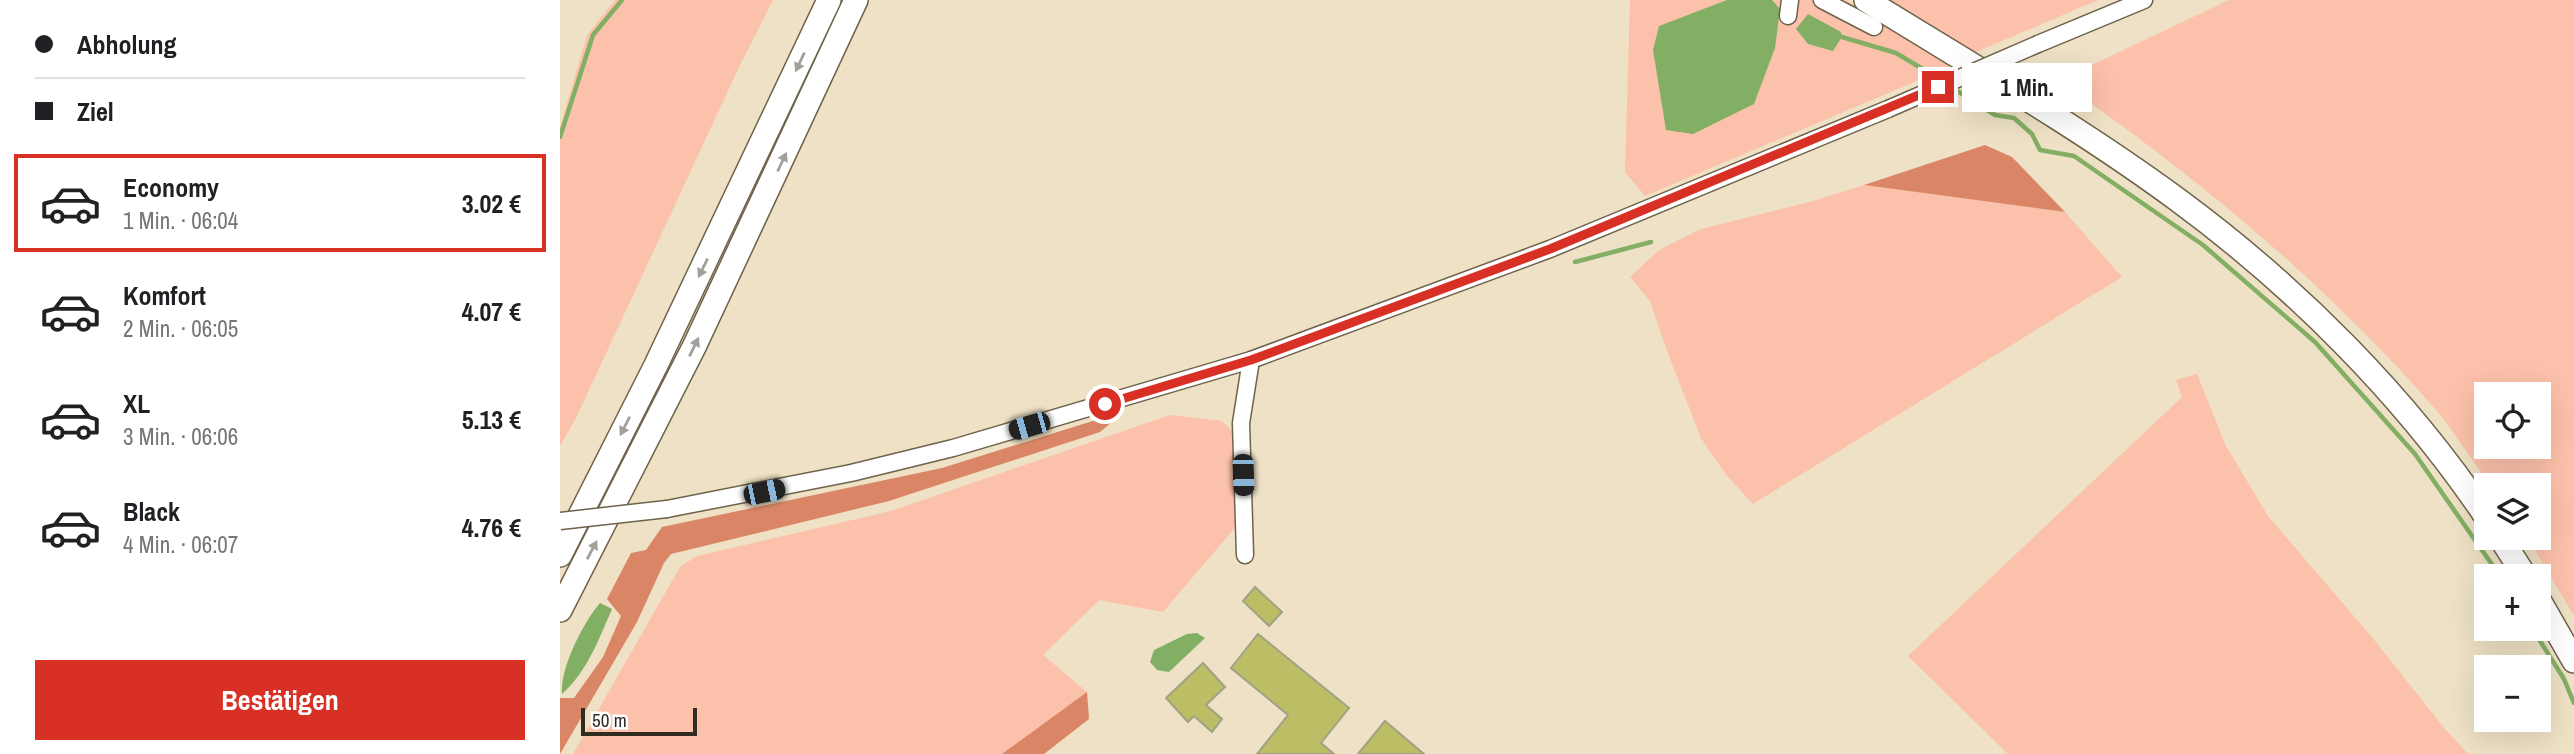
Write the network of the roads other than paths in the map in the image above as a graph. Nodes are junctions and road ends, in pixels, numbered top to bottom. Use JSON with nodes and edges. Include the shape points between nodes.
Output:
{"nodes":[{"id":1,"x":829,"y":0,"type":"edge"},
{"id":2,"x":856,"y":0,"type":"edge"},
{"id":3,"x":1822,"y":0,"type":"edge"},
{"id":4,"x":1866,"y":0,"type":"edge"},
{"id":5,"x":2144,"y":0,"type":"edge"},
{"id":6,"x":1874,"y":27,"type":"dead end"},
{"id":7,"x":1251,"y":360,"type":"junction"},
{"id":8,"x":2474,"y":501,"type":"edge"},
{"id":9,"x":560,"y":521,"type":"edge"},
{"id":10,"x":560,"y":555,"type":"edge"},
{"id":11,"x":1245,"y":555,"type":"dead end"},
{"id":12,"x":560,"y":610,"type":"edge"},
{"id":13,"x":2551,"y":621,"type":"edge"},
{"id":14,"x":2574,"y":661,"type":"edge"}],
"edges":[{"from":1,"to":10,"type":"highway","one_way":true},
{"from":12,"to":2,"type":"highway","one_way":true,"via":[[695,345]]},
{"from":3,"to":6,"type":"street"},
{"from":4,"to":8,"type":"highway","via":[[2131,167],[2247,255],[2374,378]]},
{"from":5,"to":7,"type":"street","bridge":true,"via":[[1550,249]]},
{"from":7,"to":9,"type":"street","bridge":true,"via":[[851,474],[667,509]]},
{"from":7,"to":11,"type":"street","via":[[1241,422]]},
{"from":13,"to":14,"type":"highway"}]}
